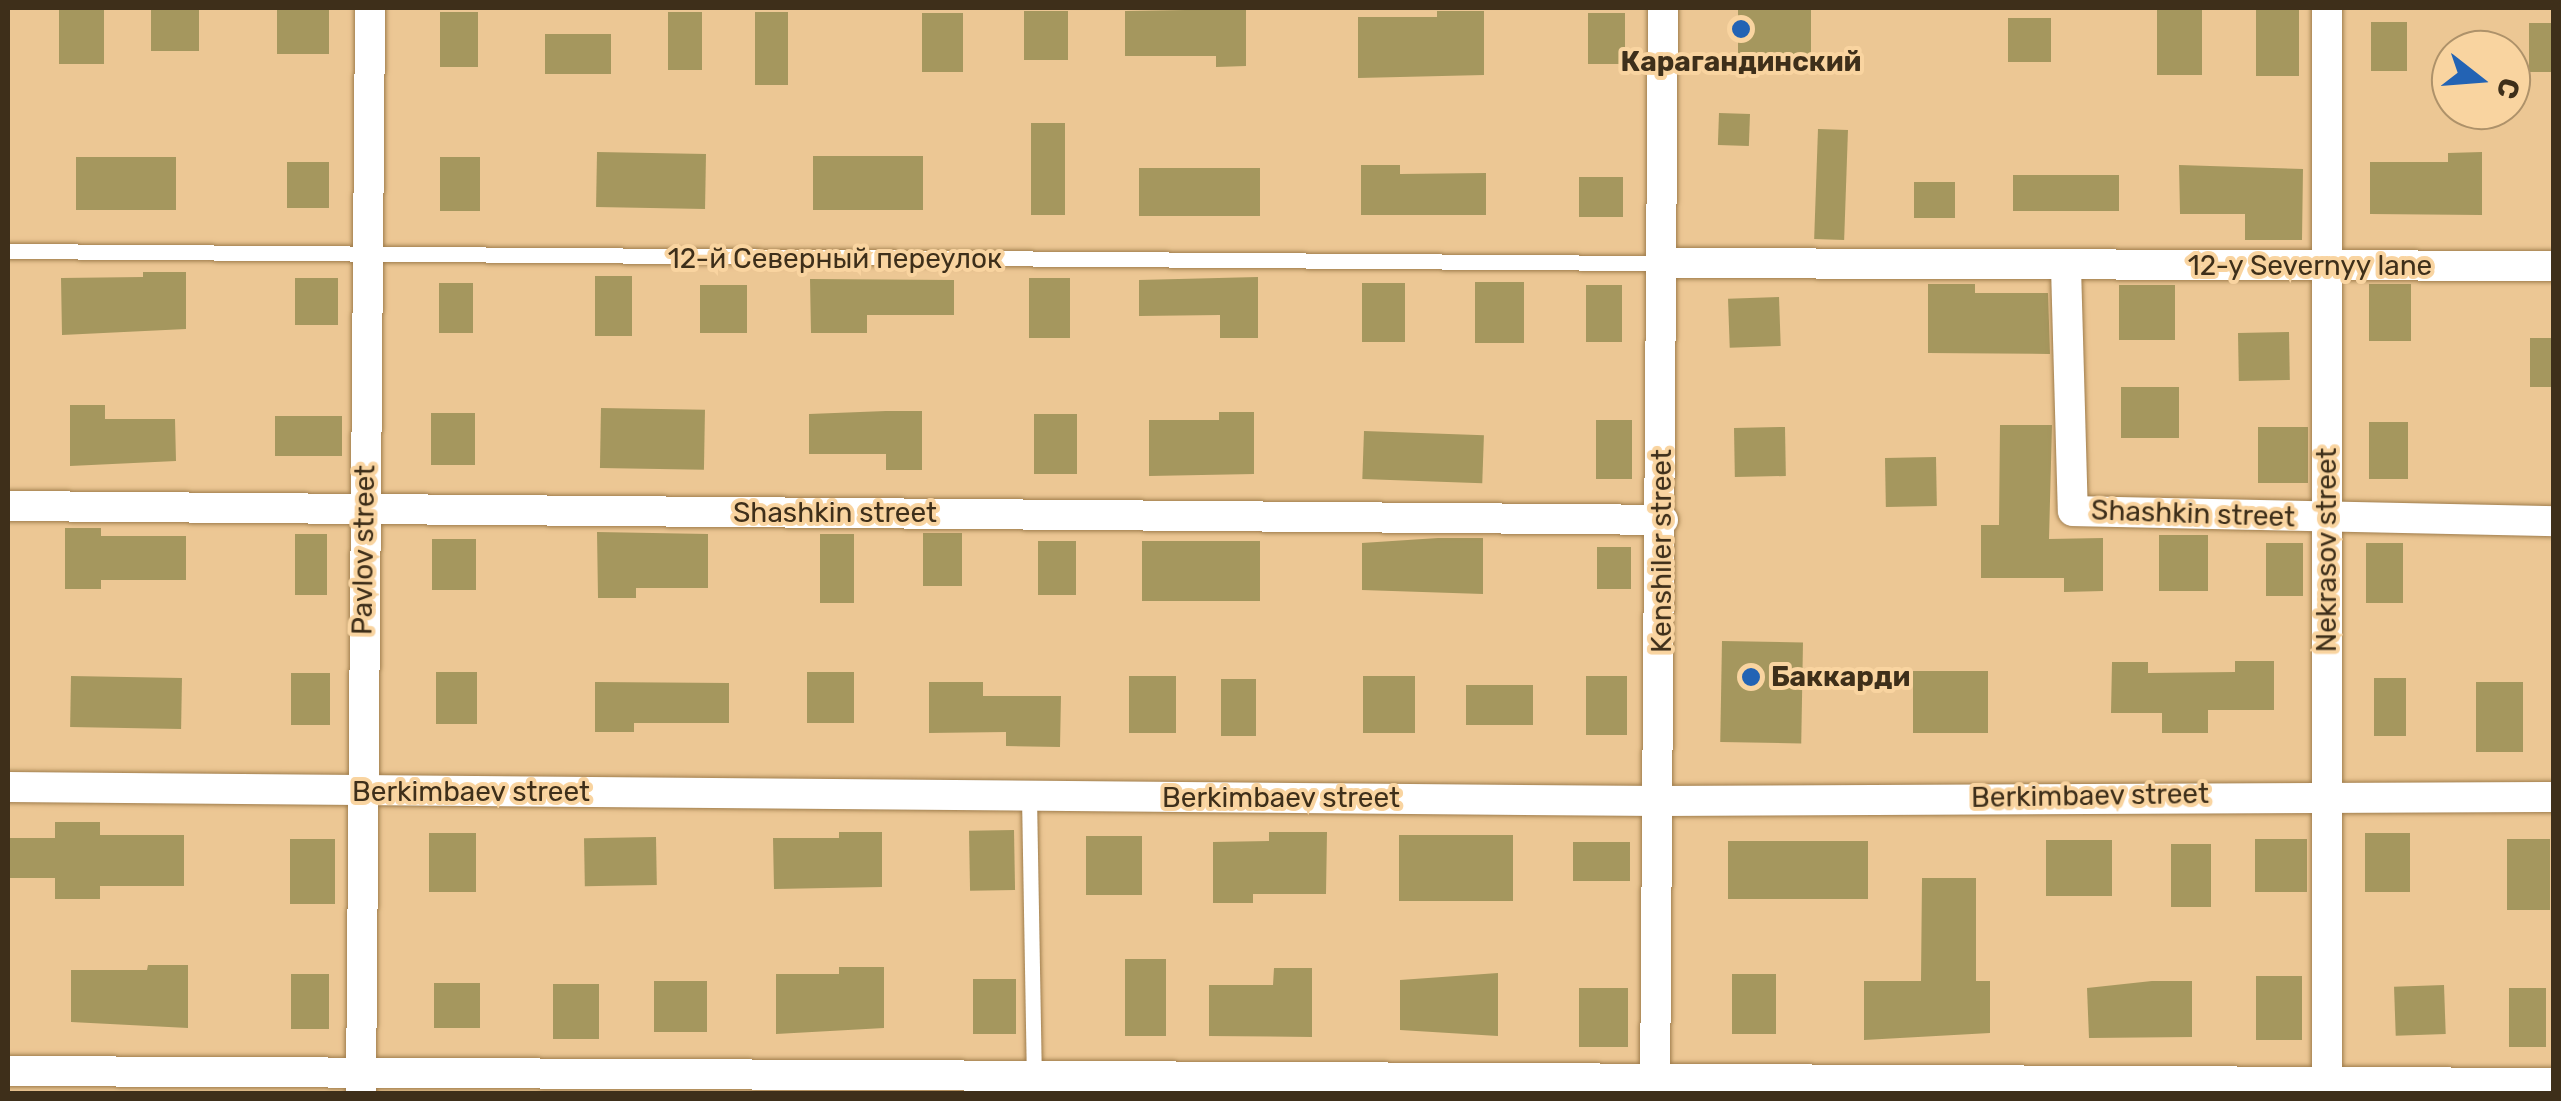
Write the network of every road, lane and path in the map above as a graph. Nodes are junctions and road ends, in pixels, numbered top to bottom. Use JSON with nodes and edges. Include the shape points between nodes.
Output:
{"nodes":[{"id":1,"x":370,"y":8,"type":"edge"},
{"id":2,"x":1662,"y":8,"type":"edge"},
{"id":3,"x":2326,"y":8,"type":"edge"},
{"id":4,"x":8,"y":250,"type":"edge"},
{"id":5,"x":367,"y":256,"type":"junction"},
{"id":6,"x":1662,"y":263,"type":"junction"},
{"id":7,"x":2327,"y":266,"type":"junction"},
{"id":8,"x":2554,"y":266,"type":"edge"},
{"id":9,"x":2066,"y":267,"type":"junction"},
{"id":10,"x":8,"y":506,"type":"edge"},
{"id":11,"x":364,"y":510,"type":"junction"},
{"id":12,"x":2327,"y":518,"type":"junction"},
{"id":13,"x":1663,"y":520,"type":"junction"},
{"id":14,"x":2554,"y":521,"type":"edge"},
{"id":15,"x":8,"y":787,"type":"edge"},
{"id":16,"x":362,"y":791,"type":"junction"},
{"id":17,"x":2328,"y":794,"type":"junction"},
{"id":18,"x":1029,"y":796,"type":"junction"},
{"id":19,"x":2554,"y":796,"type":"edge"},
{"id":20,"x":1659,"y":801,"type":"junction"},
{"id":21,"x":8,"y":1071,"type":"edge"},
{"id":22,"x":361,"y":1083,"type":"edge"},
{"id":23,"x":2554,"y":1083,"type":"edge"},
{"id":24,"x":1034,"y":1086,"type":"edge"},
{"id":25,"x":2328,"y":1087,"type":"edge"},
{"id":26,"x":1655,"y":1088,"type":"edge"}],
"edges":[{"from":1,"to":5,"type":"street","name":"Pavlov street"},
{"from":2,"to":6,"type":"street","name":"Kenshiler street"},
{"from":3,"to":7,"type":"street","name":"Nekrasov street"},
{"from":4,"to":5,"type":"lane","name":"12-й Северный переулок"},
{"from":5,"to":6,"type":"lane","name":"12-й Северный переулок"},
{"from":5,"to":11,"type":"street","name":"Pavlov street"},
{"from":6,"to":9,"type":"street","name":"12-y Severnyy lane"},
{"from":6,"to":13,"type":"street","name":"Kenshiler street"},
{"from":7,"to":8,"type":"street","name":"12-y Severnyy lane"},
{"from":7,"to":9,"type":"street","name":"12-y Severnyy lane"},
{"from":7,"to":12,"type":"street","name":"Nekrasov street"},
{"from":9,"to":12,"type":"street","name":"Shashkin street","via":[[2072,511]]},
{"from":10,"to":11,"type":"street","name":"Shashkin street"},
{"from":11,"to":13,"type":"street","name":"Shashkin street"},
{"from":11,"to":16,"type":"street","name":"Pavlov street"},
{"from":12,"to":14,"type":"street","name":"Shashkin street"},
{"from":12,"to":17,"type":"street","name":"Nekrasov street"},
{"from":13,"to":20,"type":"street","name":"Kenshiler street"},
{"from":15,"to":16,"type":"street","name":"Berkimbaev street"},
{"from":16,"to":18,"type":"street","name":"Berkimbaev street"},
{"from":16,"to":22,"type":"street","name":"Pavlov street"},
{"from":17,"to":19,"type":"street","name":"Berkimbaev street"},
{"from":17,"to":20,"type":"street","name":"Berkimbaev street"},
{"from":17,"to":25,"type":"street","name":"Nekrasov street"},
{"from":18,"to":20,"type":"street","name":"Berkimbaev street"},
{"from":18,"to":24,"type":"lane"},
{"from":20,"to":26,"type":"street","name":"Kenshiler street"},
{"from":21,"to":22,"type":"street"},
{"from":22,"to":24,"type":"street"},
{"from":23,"to":25,"type":"street"},
{"from":24,"to":26,"type":"street"},
{"from":25,"to":26,"type":"street"}]}
